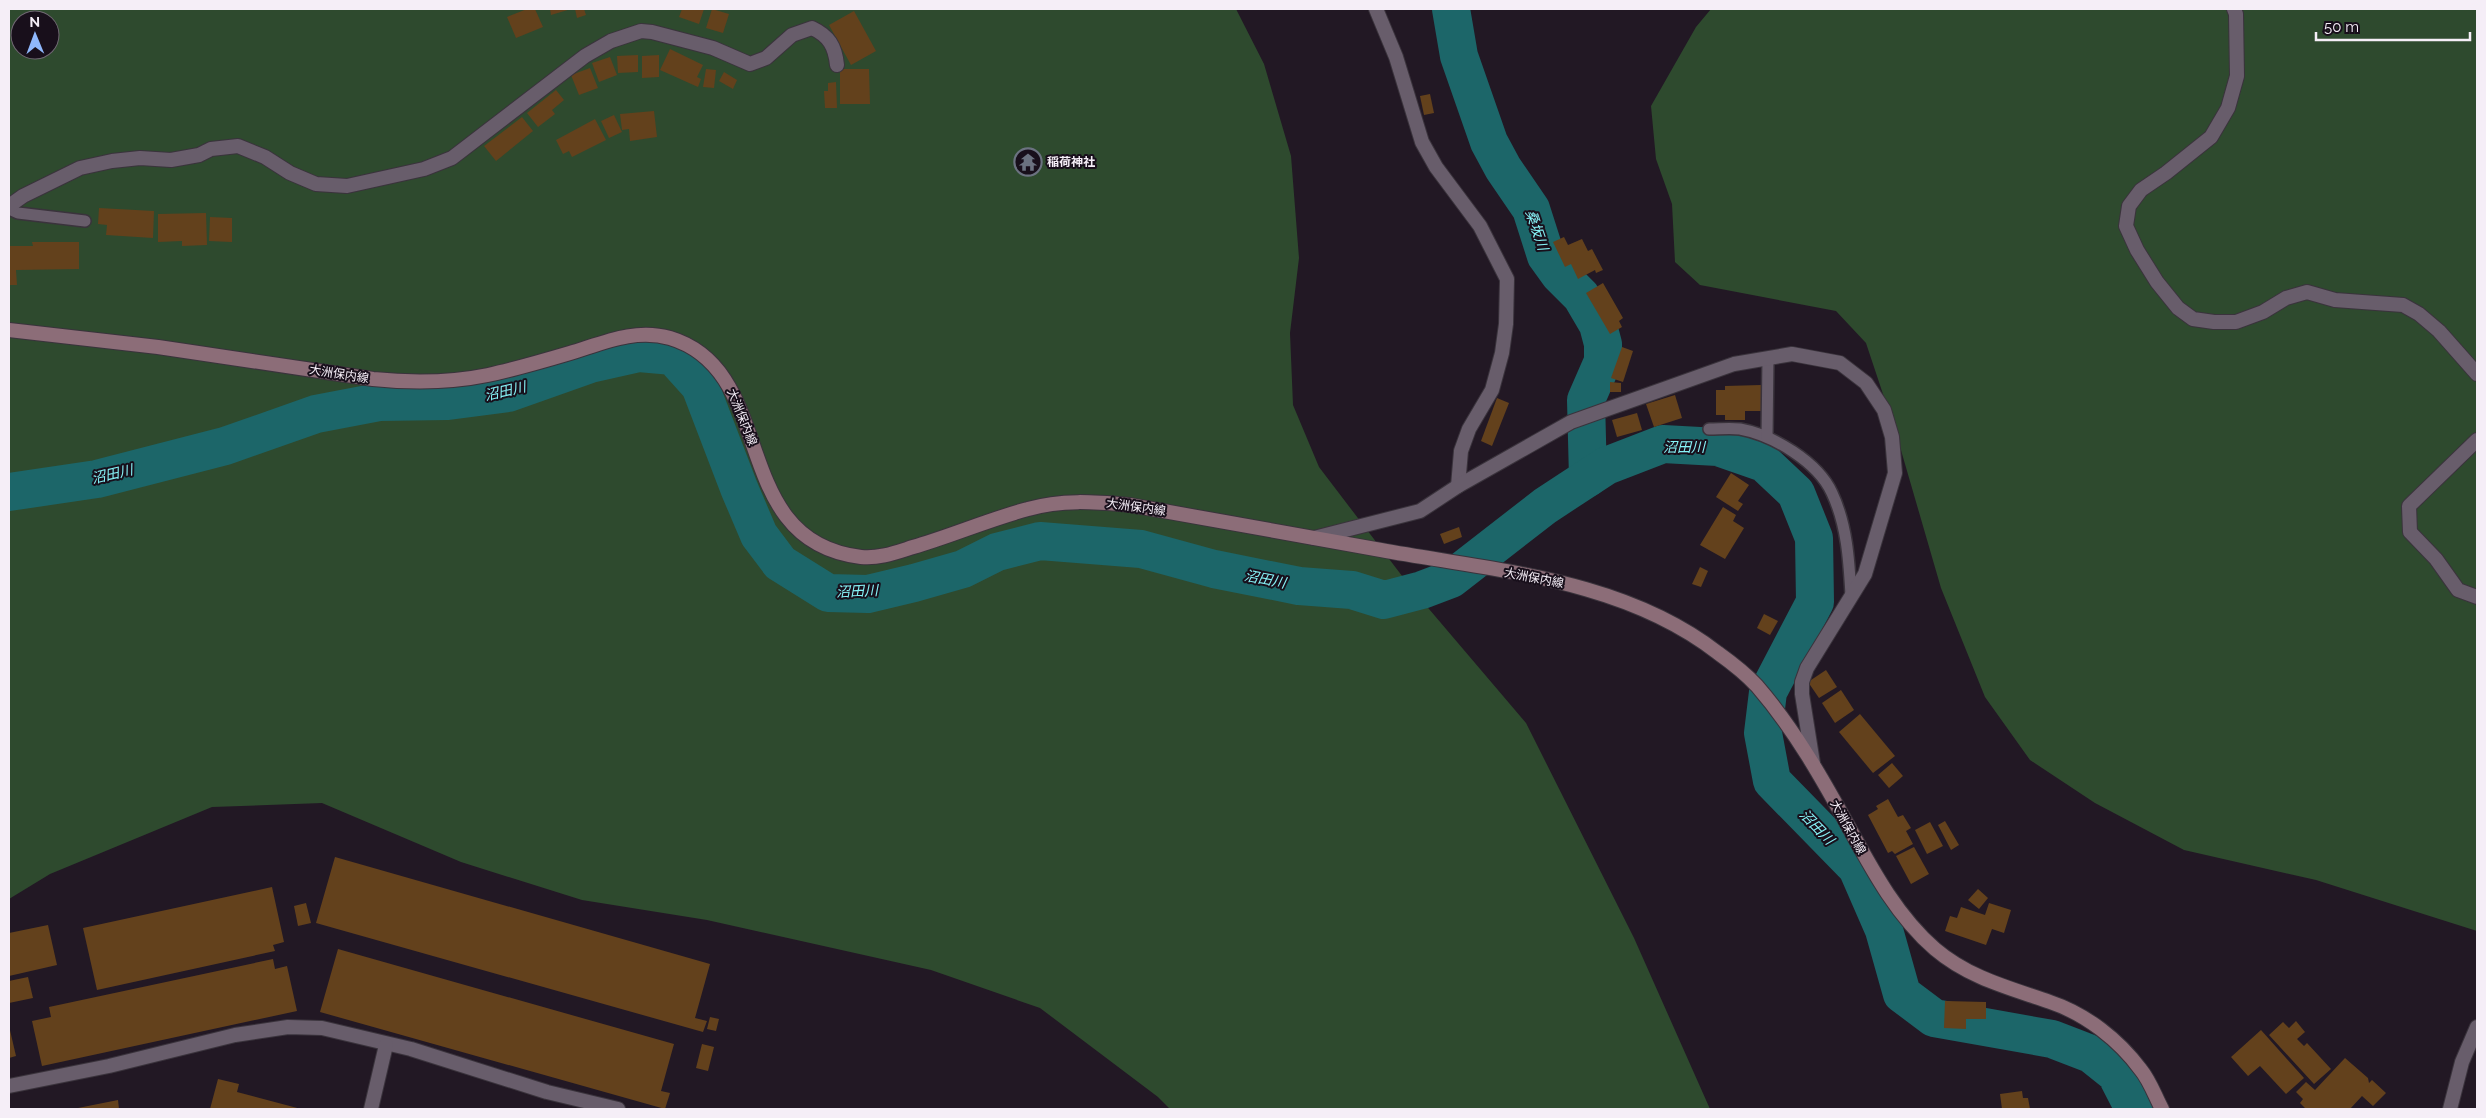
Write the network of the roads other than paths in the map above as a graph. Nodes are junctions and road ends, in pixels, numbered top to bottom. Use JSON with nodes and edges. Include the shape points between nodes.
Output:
{"nodes":[{"id":1,"x":1376,"y":9,"type":"edge"},
{"id":2,"x":2234,"y":9,"type":"edge"},
{"id":3,"x":837,"y":65,"type":"dead end"},
{"id":4,"x":9,"y":208,"type":"edge"},
{"id":5,"x":85,"y":221,"type":"dead end"},
{"id":6,"x":9,"y":330,"type":"edge"},
{"id":7,"x":1768,"y":358,"type":"junction"},
{"id":8,"x":2477,"y":374,"type":"edge"},
{"id":9,"x":1709,"y":428,"type":"dead end"},
{"id":10,"x":1767,"y":438,"type":"junction"},
{"id":11,"x":2477,"y":440,"type":"edge"},
{"id":12,"x":1458,"y":486,"type":"junction"},
{"id":13,"x":1314,"y":538,"type":"junction"},
{"id":14,"x":1851,"y":595,"type":"junction"},
{"id":15,"x":2477,"y":597,"type":"edge"},
{"id":16,"x":1813,"y":763,"type":"junction"},
{"id":17,"x":2477,"y":1027,"type":"edge"},
{"id":18,"x":386,"y":1044,"type":"junction"},
{"id":19,"x":9,"y":1086,"type":"edge"},
{"id":20,"x":594,"y":1106,"type":"edge"},
{"id":21,"x":371,"y":1109,"type":"edge"},
{"id":22,"x":618,"y":1109,"type":"edge"},
{"id":23,"x":2162,"y":1109,"type":"edge"},
{"id":24,"x":2450,"y":1109,"type":"edge"}],
"edges":[{"from":1,"to":12,"type":"street","via":[[1396,57],[1422,142],[1436,167],[1480,226],[1507,279],[1502,353],[1492,390],[1469,429],[1461,451]]},
{"from":2,"to":8,"type":"street","via":[[2237,76],[2228,108],[2211,137],[2141,190],[2129,206],[2126,226],[2157,282],[2178,308],[2193,319],[2214,322],[2236,322],[2263,312],[2286,298],[2307,292],[2335,300],[2404,305],[2439,331]]},
{"from":3,"to":4,"type":"street","via":[[836,51],[826,35],[812,28],[792,35],[766,58],[750,64],[713,48],[641,31],[611,41],[585,56],[452,158],[424,169],[347,186],[316,184],[238,146],[211,149],[199,155],[171,160],[140,158],[80,168],[23,196]]},
{"from":4,"to":5,"type":"lane","via":[[18,213]]},
{"from":6,"to":13,"type":"main road","name":"大洲保内線","via":[[414,383],[487,375],[623,336],[652,335],[670,338],[696,349],[717,369],[728,382],[770,492],[782,511],[796,528],[818,544],[840,552],[863,557],[888,555],[1056,502],[1130,505]]},
{"from":7,"to":10,"type":"lane"},
{"from":7,"to":12,"type":"street","via":[[1734,364],[1571,422]]},
{"from":7,"to":14,"type":"street","via":[[1792,354],[1840,363],[1866,383],[1884,410],[1892,437],[1895,473],[1865,574]]},
{"from":9,"to":10,"type":"lane","via":[[1740,429]]},
{"from":10,"to":14,"type":"lane","via":[[1796,453],[1832,491],[1849,555]]},
{"from":11,"to":15,"type":"street","via":[[2409,506],[2410,532],[2458,590]]},
{"from":12,"to":13,"type":"street","via":[[1420,510]]},
{"from":13,"to":16,"type":"main road","name":"大洲保内線","via":[[1577,586],[1666,618],[1713,649],[1756,684]]},
{"from":14,"to":16,"type":"street","via":[[1807,668],[1802,682]]},
{"from":16,"to":23,"type":"main road","name":"大洲保内線","via":[[1876,876],[1904,918],[1936,950],[1976,975],[2080,1015],[2114,1040],[2142,1071]]},
{"from":17,"to":24,"type":"street","via":[[2462,1062]]},
{"from":18,"to":19,"type":"street","via":[[322,1028],[288,1027],[216,1039],[109,1066]]},
{"from":18,"to":20,"type":"street","via":[[412,1049]]},
{"from":18,"to":21,"type":"street"},
{"from":20,"to":22,"type":"street"}]}
